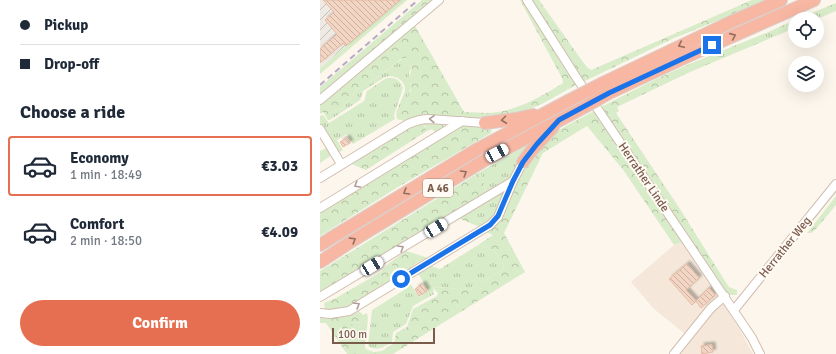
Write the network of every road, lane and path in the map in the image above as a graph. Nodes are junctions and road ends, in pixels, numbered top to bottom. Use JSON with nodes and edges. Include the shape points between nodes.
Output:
{"nodes":[{"id":1,"x":439,"y":0,"type":"edge"},
{"id":2,"x":527,"y":0,"type":"edge"},
{"id":3,"x":781,"y":0,"type":"edge"},
{"id":4,"x":814,"y":0,"type":"edge"},
{"id":5,"x":606,"y":88,"type":"junction"},
{"id":6,"x":320,"y":100,"type":"edge"},
{"id":7,"x":550,"y":111,"type":"junction"},
{"id":8,"x":559,"y":120,"type":"junction"},
{"id":9,"x":462,"y":121,"type":"junction"},
{"id":10,"x":485,"y":123,"type":"joint"},
{"id":11,"x":320,"y":130,"type":"edge"},
{"id":12,"x":523,"y":162,"type":"joint"},
{"id":13,"x":341,"y":164,"type":"junction"},
{"id":14,"x":320,"y":178,"type":"edge"},
{"id":15,"x":513,"y":181,"type":"junction"},
{"id":16,"x":836,"y":184,"type":"edge"},
{"id":17,"x":320,"y":208,"type":"edge"},
{"id":18,"x":320,"y":245,"type":"edge"},
{"id":19,"x":320,"y":262,"type":"edge"},
{"id":20,"x":725,"y":296,"type":"junction"},
{"id":21,"x":320,"y":297,"type":"edge"},
{"id":22,"x":734,"y":310,"type":"junction"},
{"id":23,"x":320,"y":313,"type":"edge"},
{"id":24,"x":674,"y":354,"type":"edge"},
{"id":25,"x":760,"y":354,"type":"edge"}],
"edges":[{"from":1,"to":6,"type":"street"},
{"from":2,"to":20,"type":"street","name":"Herrather Linde","via":[[576,77]]},
{"from":3,"to":5,"type":"highway","number":"A 46","one_way":true,"via":[[729,23]]},
{"from":5,"to":4,"type":"highway","number":"A 46","one_way":true,"via":[[688,56]]},
{"from":5,"to":7,"type":"highway","number":"A 46","bridge":true,"via":[[568,101]]},
{"from":5,"to":8,"type":"highway","number":"A 46","bridge":true},
{"from":7,"to":10,"type":"highway","one_way":true},
{"from":7,"to":18,"type":"highway","number":"A 46","one_way":true,"via":[[476,150]]},
{"from":8,"to":12,"type":"highway"},
{"from":19,"to":8,"type":"highway","number":"A 46","one_way":true,"via":[[485,160]]},
{"from":9,"to":10,"type":"street"},
{"from":9,"to":13,"type":"street","one_way":true,"via":[[422,119],[408,124]]},
{"from":9,"to":17,"type":"street","one_way":true},
{"from":11,"to":13,"type":"street"},
{"from":12,"to":15,"type":"street"},
{"from":13,"to":14,"type":"street"},
{"from":21,"to":15,"type":"street","one_way":true},
{"from":23,"to":15,"type":"street","one_way":true,"via":[[349,311],[490,225],[498,216]]},
{"from":16,"to":22,"type":"street","name":"Herrather Weg"},
{"from":20,"to":22,"type":"street","name":"Herrather Linde"},
{"from":20,"to":24,"type":"street","via":[[711,308]]},
{"from":22,"to":25,"type":"street","name":"Herrather Linde"}]}
